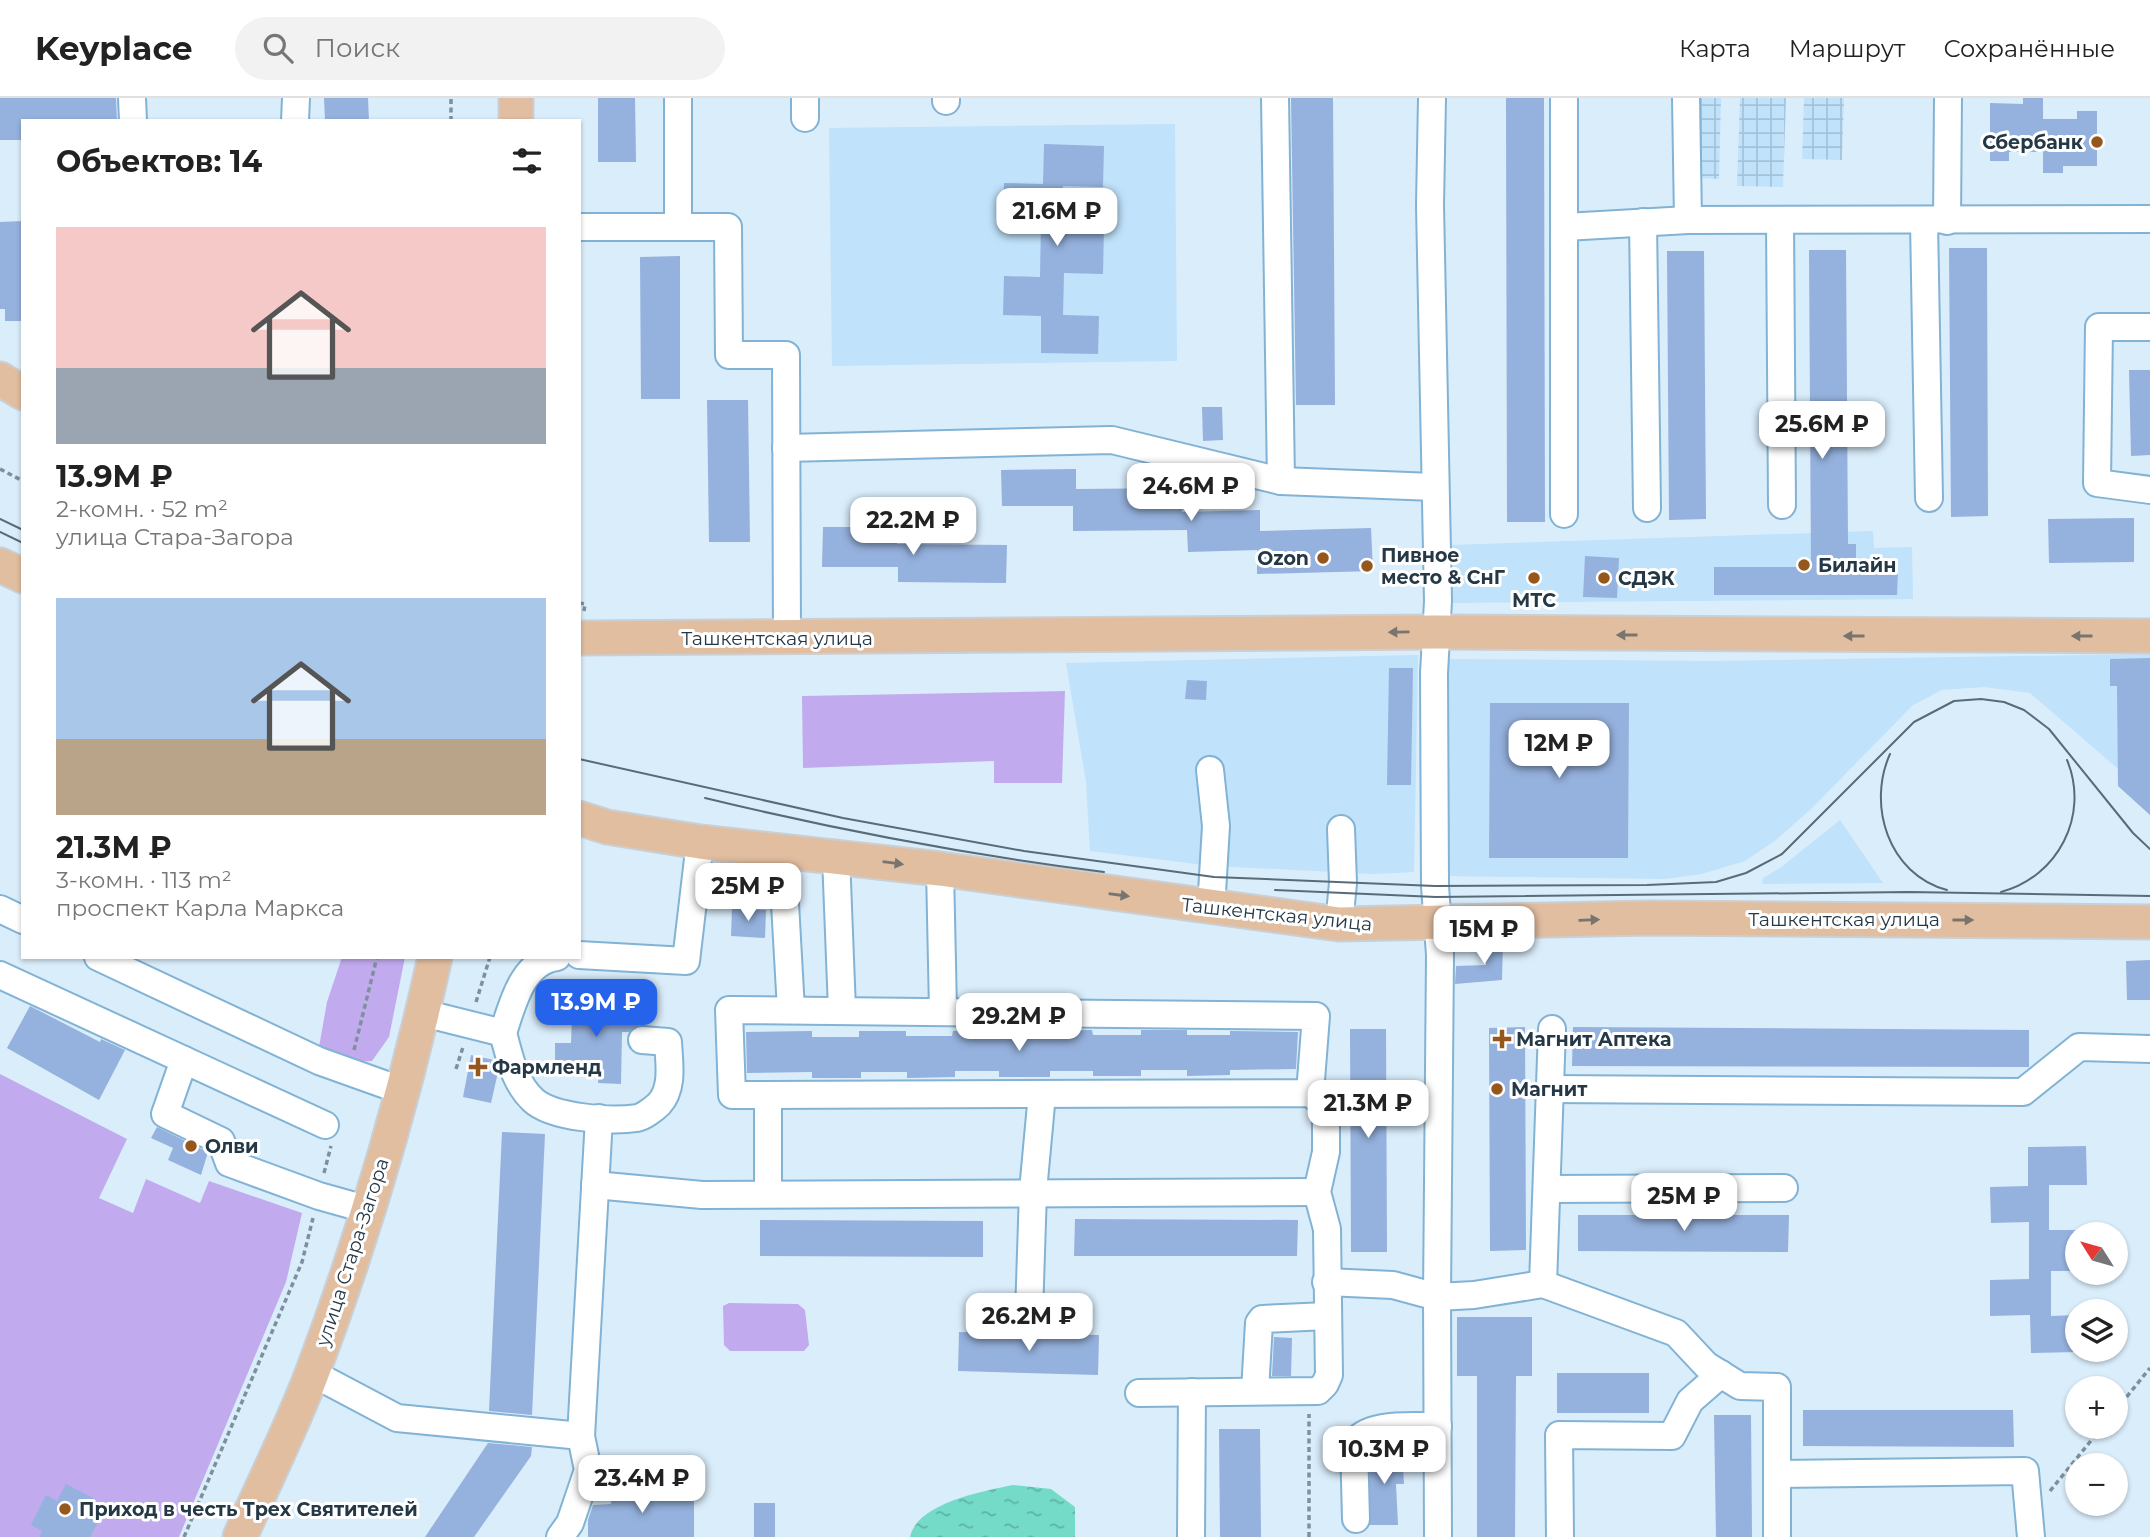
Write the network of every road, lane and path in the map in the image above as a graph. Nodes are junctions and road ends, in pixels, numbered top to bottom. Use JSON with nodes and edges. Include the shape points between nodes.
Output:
{"nodes":[{"id":1,"x":132,"y":98,"type":"edge"},
{"id":2,"x":296,"y":98,"type":"edge"},
{"id":3,"x":451,"y":98,"type":"edge"},
{"id":4,"x":516,"y":98,"type":"edge"},
{"id":5,"x":678,"y":98,"type":"edge"},
{"id":6,"x":1275,"y":98,"type":"edge"},
{"id":7,"x":1432,"y":98,"type":"edge"},
{"id":8,"x":1564,"y":98,"type":"edge"},
{"id":9,"x":1686,"y":98,"type":"edge"},
{"id":10,"x":1948,"y":98,"type":"edge"},
{"id":11,"x":133,"y":119,"type":"edge"},
{"id":12,"x":295,"y":119,"type":"edge"},
{"id":13,"x":451,"y":119,"type":"edge"},
{"id":14,"x":516,"y":119,"type":"edge"},
{"id":15,"x":2150,"y":219,"type":"edge"},
{"id":16,"x":1688,"y":220,"type":"junction"},
{"id":17,"x":1780,"y":220,"type":"junction"},
{"id":18,"x":1936,"y":221,"type":"junction"},
{"id":19,"x":1643,"y":222,"type":"junction"},
{"id":20,"x":581,"y":227,"type":"edge"},
{"id":21,"x":678,"y":227,"type":"junction"},
{"id":22,"x":1565,"y":227,"type":"junction"},
{"id":23,"x":2150,"y":327,"type":"edge"},
{"id":24,"x":0,"y":379,"type":"edge"},
{"id":25,"x":21,"y":392,"type":"edge"},
{"id":26,"x":786,"y":448,"type":"junction"},
{"id":27,"x":0,"y":469,"type":"edge"},
{"id":28,"x":21,"y":480,"type":"edge"},
{"id":29,"x":1281,"y":481,"type":"junction"},
{"id":30,"x":1434,"y":487,"type":"junction"},
{"id":31,"x":2150,"y":490,"type":"edge"},
{"id":32,"x":1929,"y":498,"type":"dead end"},
{"id":33,"x":1782,"y":505,"type":"dead end"},
{"id":34,"x":1647,"y":508,"type":"dead end"},
{"id":35,"x":1564,"y":514,"type":"dead end"},
{"id":36,"x":0,"y":565,"type":"edge"},
{"id":37,"x":21,"y":575,"type":"edge"},
{"id":38,"x":1436,"y":632,"type":"junction"},
{"id":39,"x":2150,"y":636,"type":"edge"},
{"id":40,"x":581,"y":638,"type":"edge"},
{"id":41,"x":787,"y":638,"type":"junction"},
{"id":42,"x":1210,"y":770,"type":"dead end"},
{"id":43,"x":588,"y":828,"type":"edge"},
{"id":44,"x":1341,"y":829,"type":"dead end"},
{"id":45,"x":700,"y":842,"type":"junction"},
{"id":46,"x":782,"y":850,"type":"junction"},
{"id":47,"x":836,"y":856,"type":"junction"},
{"id":48,"x":940,"y":869,"type":"junction"},
{"id":49,"x":0,"y":909,"type":"edge"},
{"id":50,"x":1211,"y":909,"type":"junction"},
{"id":51,"x":21,"y":919,"type":"edge"},
{"id":52,"x":2150,"y":922,"type":"edge"},
{"id":53,"x":1339,"y":924,"type":"junction"},
{"id":54,"x":1438,"y":924,"type":"junction"},
{"id":55,"x":581,"y":955,"type":"edge"},
{"id":56,"x":102,"y":959,"type":"edge"},
{"id":57,"x":376,"y":959,"type":"edge"},
{"id":58,"x":435,"y":959,"type":"edge"},
{"id":59,"x":547,"y":959,"type":"edge"},
{"id":60,"x":0,"y":975,"type":"edge"},
{"id":61,"x":791,"y":1010,"type":"junction"},
{"id":62,"x":842,"y":1010,"type":"junction"},
{"id":63,"x":943,"y":1011,"type":"junction"},
{"id":64,"x":423,"y":1013,"type":"junction"},
{"id":65,"x":1552,"y":1029,"type":"dead end"},
{"id":66,"x":503,"y":1033,"type":"junction"},
{"id":67,"x":642,"y":1040,"type":"dead end"},
{"id":68,"x":2150,"y":1048,"type":"edge"},
{"id":69,"x":184,"y":1060,"type":"junction"},
{"id":70,"x":348,"y":1073,"type":"junction"},
{"id":71,"x":1550,"y":1089,"type":"junction"},
{"id":72,"x":403,"y":1091,"type":"junction"},
{"id":73,"x":1310,"y":1093,"type":"junction"},
{"id":74,"x":1042,"y":1094,"type":"junction"},
{"id":75,"x":768,"y":1096,"type":"junction"},
{"id":76,"x":599,"y":1118,"type":"junction"},
{"id":77,"x":329,"y":1130,"type":"joint"},
{"id":78,"x":595,"y":1185,"type":"junction"},
{"id":79,"x":1784,"y":1188,"type":"dead end"},
{"id":80,"x":1546,"y":1189,"type":"junction"},
{"id":81,"x":1033,"y":1191,"type":"junction"},
{"id":82,"x":1317,"y":1192,"type":"junction"},
{"id":83,"x":768,"y":1194,"type":"junction"},
{"id":84,"x":319,"y":1196,"type":"junction"},
{"id":85,"x":369,"y":1210,"type":"junction"},
{"id":86,"x":1326,"y":1282,"type":"junction"},
{"id":87,"x":1543,"y":1284,"type":"junction"},
{"id":88,"x":1437,"y":1297,"type":"junction"},
{"id":89,"x":1029,"y":1314,"type":"dead end"},
{"id":90,"x":1327,"y":1315,"type":"junction"},
{"id":91,"x":2150,"y":1368,"type":"edge"},
{"id":92,"x":312,"y":1373,"type":"junction"},
{"id":93,"x":1721,"y":1374,"type":"junction"},
{"id":94,"x":1255,"y":1391,"type":"junction"},
{"id":95,"x":1309,"y":1391,"type":"junction"},
{"id":96,"x":1192,"y":1392,"type":"junction"},
{"id":97,"x":1139,"y":1393,"type":"dead end"},
{"id":98,"x":2128,"y":1395,"type":"edge"},
{"id":99,"x":1438,"y":1426,"type":"junction"},
{"id":100,"x":582,"y":1436,"type":"junction"},
{"id":101,"x":2094,"y":1439,"type":"edge"},
{"id":102,"x":1777,"y":1474,"type":"junction"},
{"id":103,"x":1356,"y":1519,"type":"dead end"},
{"id":104,"x":2030,"y":1527,"type":"edge"},
{"id":105,"x":184,"y":1537,"type":"edge"},
{"id":106,"x":240,"y":1537,"type":"edge"},
{"id":107,"x":560,"y":1537,"type":"edge"},
{"id":108,"x":1191,"y":1537,"type":"edge"},
{"id":109,"x":1308,"y":1537,"type":"edge"},
{"id":110,"x":1438,"y":1537,"type":"edge"},
{"id":111,"x":1560,"y":1537,"type":"edge"},
{"id":112,"x":1777,"y":1537,"type":"edge"}],
"edges":[{"from":1,"to":11,"type":"street"},
{"from":2,"to":12,"type":"street"},
{"from":3,"to":13,"type":"path"},
{"from":4,"to":14,"type":"main road"},
{"from":5,"to":21,"type":"street"},
{"from":6,"to":29,"type":"street"},
{"from":7,"to":30,"type":"street"},
{"from":8,"to":22,"type":"street"},
{"from":9,"to":16,"type":"street"},
{"from":10,"to":18,"type":"street"},
{"from":15,"to":18,"type":"street"},
{"from":16,"to":17,"type":"street"},
{"from":16,"to":19,"type":"street"},
{"from":17,"to":18,"type":"street"},
{"from":17,"to":33,"type":"street"},
{"from":18,"to":32,"type":"street"},
{"from":19,"to":22,"type":"street"},
{"from":19,"to":34,"type":"street"},
{"from":20,"to":21,"type":"street"},
{"from":21,"to":26,"type":"street","via":[[728,227],[729,355],[786,355]]},
{"from":22,"to":35,"type":"street"},
{"from":23,"to":31,"type":"street","via":[[2099,327],[2097,483]]},
{"from":24,"to":25,"type":"main road"},
{"from":26,"to":29,"type":"street","via":[[1112,440]]},
{"from":26,"to":41,"type":"street"},
{"from":27,"to":28,"type":"path"},
{"from":29,"to":30,"type":"street"},
{"from":30,"to":38,"type":"street"},
{"from":36,"to":37,"type":"main road"},
{"from":39,"to":38,"type":"main road","name":"Ташкентская улица","one_way":true},
{"from":38,"to":41,"type":"main road","name":"Ташкентская улица","one_way":true},
{"from":38,"to":54,"type":"street"},
{"from":40,"to":41,"type":"main road","name":"Ташкентская улица"},
{"from":42,"to":50,"type":"street","via":[[1216,826]]},
{"from":43,"to":45,"type":"main road","name":"Ташкентская улица"},
{"from":44,"to":53,"type":"street"},
{"from":45,"to":46,"type":"main road","name":"Ташкентская улица"},
{"from":45,"to":55,"type":"street","via":[[686,961]]},
{"from":46,"to":47,"type":"main road","name":"Ташкентская улица"},
{"from":46,"to":61,"type":"street"},
{"from":47,"to":48,"type":"main road","name":"Ташкентская улица","one_way":true},
{"from":47,"to":62,"type":"street"},
{"from":48,"to":50,"type":"main road","name":"Ташкентская улица","one_way":true},
{"from":48,"to":63,"type":"street"},
{"from":49,"to":51,"type":"street"},
{"from":50,"to":53,"type":"main road","name":"Ташкентская улица"},
{"from":54,"to":52,"type":"main road","name":"Ташкентская улица","one_way":true,"via":[[1649,918]]},
{"from":53,"to":54,"type":"main road","name":"Ташкентская улица"},
{"from":54,"to":88,"type":"street"},
{"from":56,"to":70,"type":"street"},
{"from":57,"to":70,"type":"path"},
{"from":58,"to":64,"type":"main road","name":"улица Стара-Загора"},
{"from":59,"to":66,"type":"street","via":[[520,983]]},
{"from":60,"to":69,"type":"street"},
{"from":61,"to":62,"type":"street"},
{"from":61,"to":75,"type":"street","via":[[729,1010],[732,1095]]},
{"from":62,"to":63,"type":"street"},
{"from":63,"to":73,"type":"street","via":[[1316,1016]]},
{"from":64,"to":66,"type":"street"},
{"from":64,"to":72,"type":"main road","name":"улица Стара-Загора"},
{"from":65,"to":71,"type":"street"},
{"from":66,"to":76,"type":"street","via":[[517,1081],[535,1102],[562,1114]]},
{"from":67,"to":76,"type":"street","via":[[668,1042],[669,1087],[659,1104],[639,1118]]},
{"from":68,"to":71,"type":"street","via":[[2079,1047],[2024,1092]]},
{"from":69,"to":77,"type":"street"},
{"from":69,"to":84,"type":"street","via":[[165,1114],[221,1140],[229,1163]]},
{"from":70,"to":72,"type":"street"},
{"from":71,"to":80,"type":"street"},
{"from":72,"to":85,"type":"main road","name":"улица Стара-Загора"},
{"from":73,"to":74,"type":"street"},
{"from":73,"to":82,"type":"street","via":[[1326,1105],[1326,1152]]},
{"from":74,"to":75,"type":"street"},
{"from":74,"to":81,"type":"street"},
{"from":75,"to":83,"type":"street"},
{"from":76,"to":78,"type":"street"},
{"from":77,"to":84,"type":"path"},
{"from":78,"to":83,"type":"street","via":[[702,1195]]},
{"from":78,"to":100,"type":"street"},
{"from":79,"to":80,"type":"street"},
{"from":80,"to":87,"type":"street"},
{"from":81,"to":82,"type":"street"},
{"from":81,"to":83,"type":"street"},
{"from":81,"to":89,"type":"street"},
{"from":82,"to":86,"type":"street","via":[[1327,1229]]},
{"from":84,"to":85,"type":"street"},
{"from":84,"to":105,"type":"path","via":[[302,1262]]},
{"from":85,"to":92,"type":"main road","name":"улица Стара-Загора"},
{"from":86,"to":88,"type":"street","via":[[1393,1285]]},
{"from":86,"to":90,"type":"street"},
{"from":87,"to":88,"type":"street"},
{"from":87,"to":93,"type":"street","via":[[1676,1333]]},
{"from":88,"to":99,"type":"street"},
{"from":90,"to":94,"type":"street","via":[[1262,1319]]},
{"from":90,"to":95,"type":"street","via":[[1329,1375],[1318,1391]]},
{"from":91,"to":98,"type":"path"},
{"from":92,"to":100,"type":"street","via":[[397,1418]]},
{"from":92,"to":106,"type":"main road","name":"улица Стара-Загора"},
{"from":93,"to":102,"type":"street","via":[[1740,1386],[1777,1387]]},
{"from":93,"to":111,"type":"street","via":[[1690,1401],[1672,1436],[1559,1435]]},
{"from":94,"to":95,"type":"street"},
{"from":94,"to":96,"type":"street"},
{"from":95,"to":109,"type":"path"},
{"from":96,"to":97,"type":"street"},
{"from":96,"to":108,"type":"street"},
{"from":99,"to":103,"type":"street","via":[[1371,1430],[1358,1437],[1354,1444]]},
{"from":99,"to":110,"type":"street"},
{"from":100,"to":107,"type":"street","via":[[588,1470]]},
{"from":101,"to":104,"type":"path"},
{"from":102,"to":104,"type":"street","via":[[2025,1471]]},
{"from":102,"to":112,"type":"street"}]}
